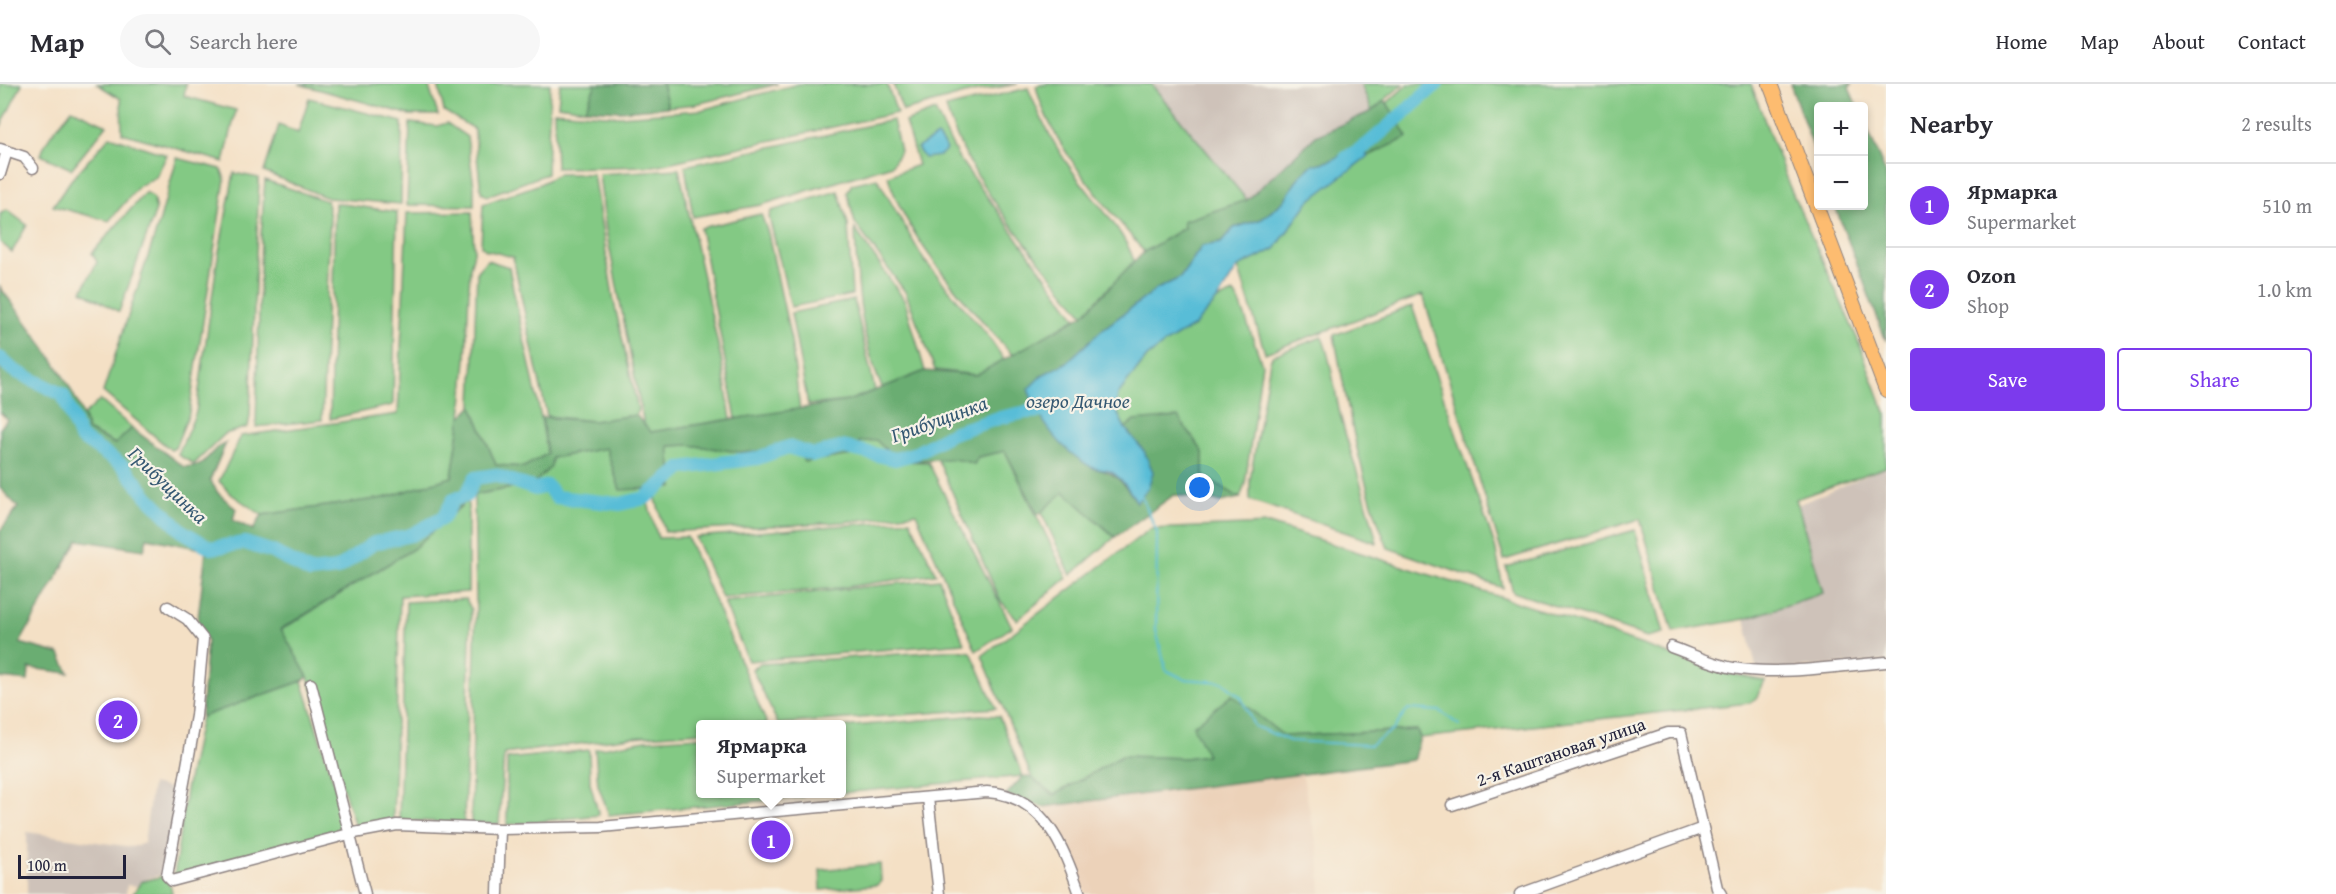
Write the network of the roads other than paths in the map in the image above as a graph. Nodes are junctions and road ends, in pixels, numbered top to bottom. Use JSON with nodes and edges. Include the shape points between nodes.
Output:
{"nodes":[{"id":1,"x":1770,"y":84,"type":"edge"},
{"id":2,"x":4,"y":150,"type":"edge"},
{"id":3,"x":33,"y":168,"type":"dead end"},
{"id":4,"x":0,"y":174,"type":"edge"},
{"id":5,"x":1886,"y":390,"type":"edge"},
{"id":6,"x":168,"y":607,"type":"dead end"},
{"id":7,"x":1671,"y":647,"type":"dead end"},
{"id":8,"x":1886,"y":662,"type":"edge"},
{"id":9,"x":311,"y":684,"type":"dead end"},
{"id":10,"x":928,"y":798,"type":"junction"},
{"id":11,"x":1452,"y":805,"type":"dead end"},
{"id":12,"x":1703,"y":828,"type":"junction"},
{"id":13,"x":500,"y":829,"type":"junction"},
{"id":14,"x":349,"y":834,"type":"junction"},
{"id":15,"x":172,"y":881,"type":"junction"},
{"id":16,"x":174,"y":894,"type":"edge"},
{"id":17,"x":364,"y":894,"type":"edge"},
{"id":18,"x":498,"y":894,"type":"edge"},
{"id":19,"x":939,"y":894,"type":"edge"},
{"id":20,"x":1080,"y":894,"type":"edge"},
{"id":21,"x":1520,"y":894,"type":"edge"},
{"id":22,"x":1721,"y":894,"type":"edge"}],
"edges":[{"from":1,"to":5,"type":"main road"},
{"from":2,"to":3,"type":"street","via":[[24,157]]},
{"from":2,"to":4,"type":"street"},
{"from":6,"to":15,"type":"street","via":[[187,619],[203,639],[196,716],[167,876]]},
{"from":7,"to":8,"type":"street","via":[[1732,668],[1754,670]]},
{"from":9,"to":14,"type":"street"},
{"from":10,"to":13,"type":"street","via":[[602,827]]},
{"from":10,"to":19,"type":"street"},
{"from":10,"to":20,"type":"street","via":[[1004,793],[1034,808],[1048,825]]},
{"from":11,"to":12,"type":"street","name":"2-я Каштановая улица","via":[[1668,733],[1681,733]]},
{"from":12,"to":21,"type":"street"},
{"from":12,"to":22,"type":"street"},
{"from":13,"to":14,"type":"street","via":[[398,825]]},
{"from":13,"to":18,"type":"street"},
{"from":14,"to":15,"type":"street"},
{"from":14,"to":17,"type":"street"},
{"from":15,"to":16,"type":"street"}]}
